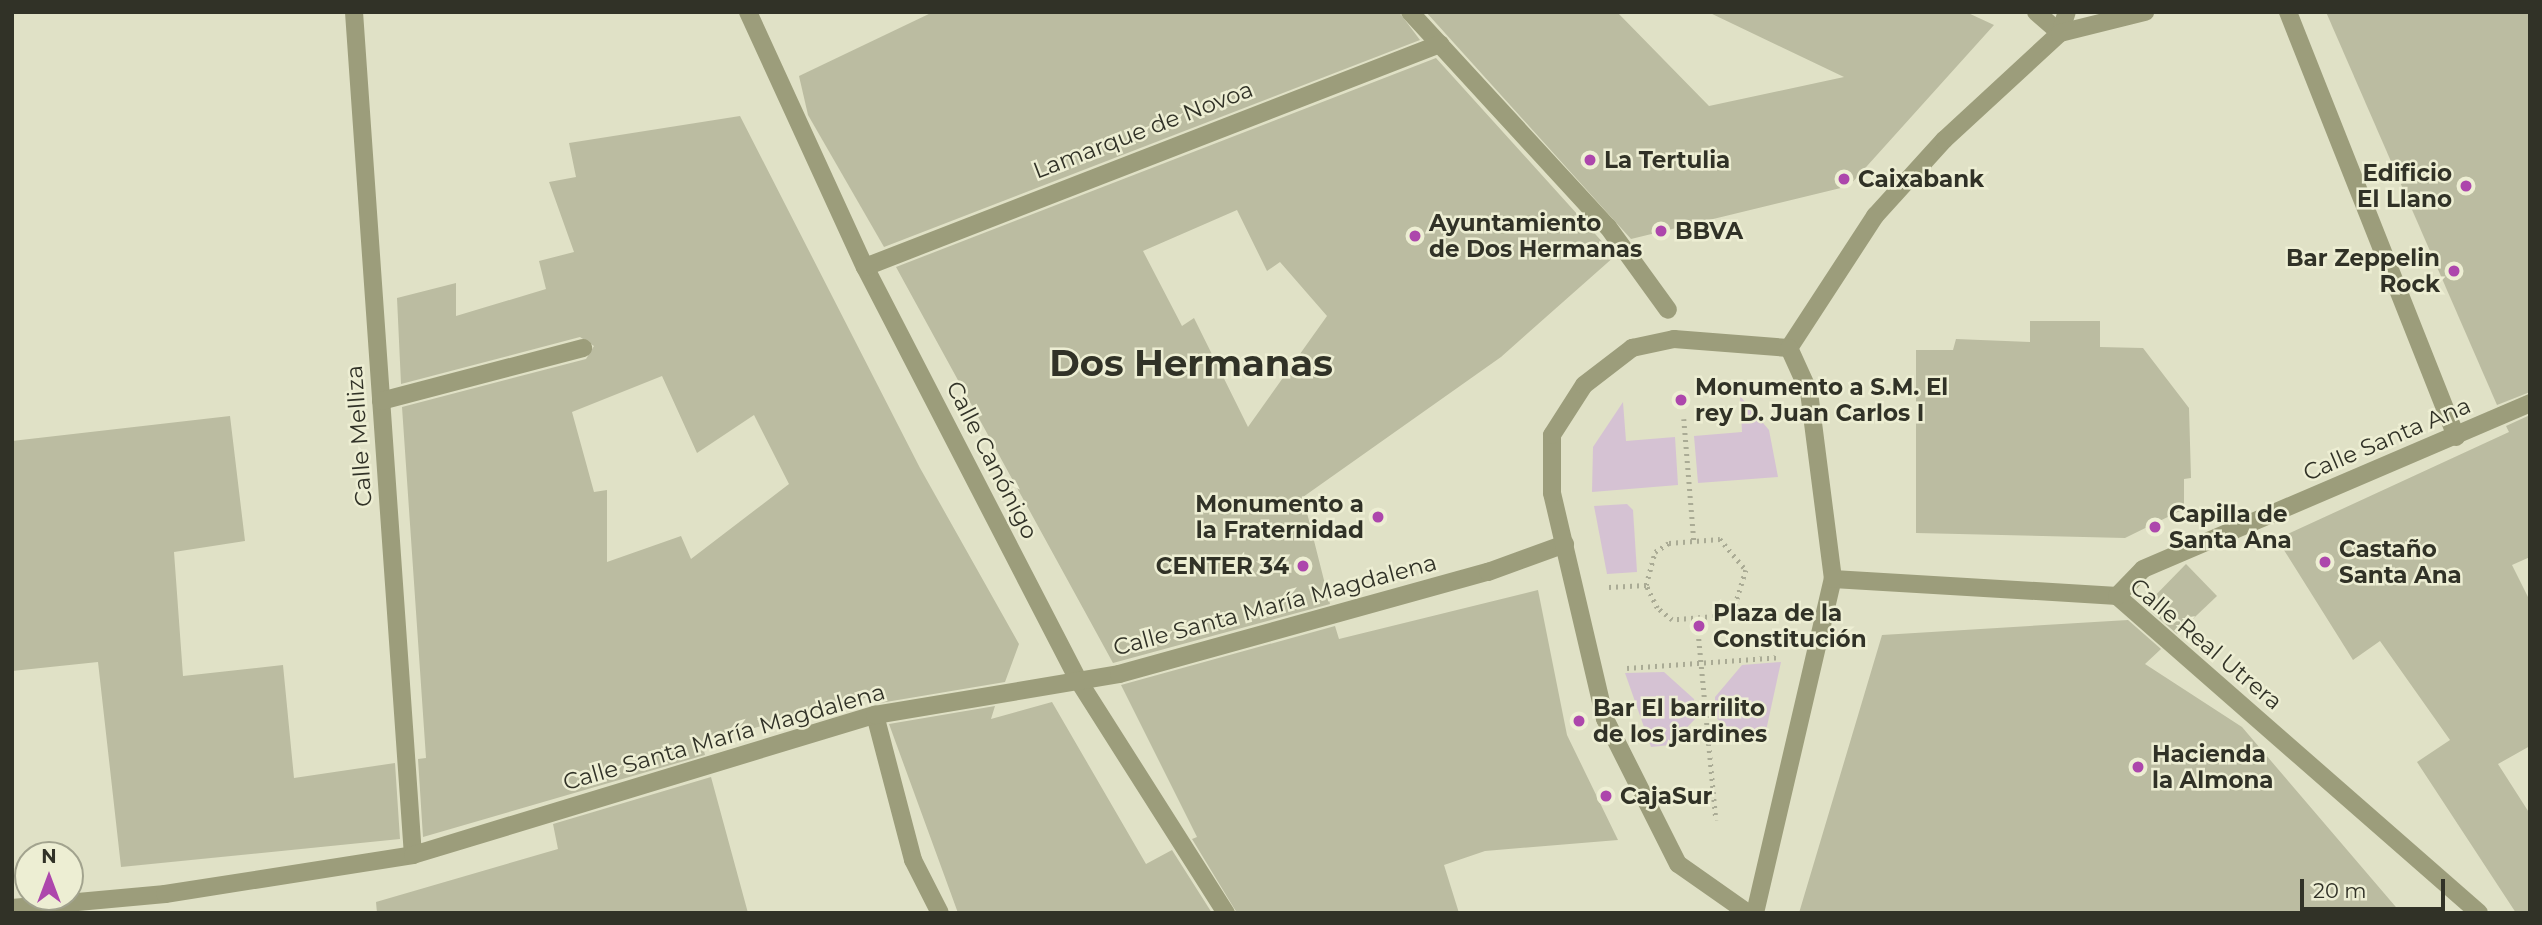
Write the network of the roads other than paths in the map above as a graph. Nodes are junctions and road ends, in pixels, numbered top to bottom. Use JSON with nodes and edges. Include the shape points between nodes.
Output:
{"nodes":[{"id":1,"x":354,"y":12,"type":"edge"},
{"id":2,"x":748,"y":12,"type":"edge"},
{"id":3,"x":1410,"y":12,"type":"edge"},
{"id":4,"x":2036,"y":12,"type":"edge"},
{"id":5,"x":2067,"y":12,"type":"edge"},
{"id":6,"x":2146,"y":12,"type":"edge"},
{"id":7,"x":2288,"y":12,"type":"edge"},
{"id":8,"x":2060,"y":33,"type":"junction"},
{"id":9,"x":1440,"y":44,"type":"junction"},
{"id":10,"x":865,"y":267,"type":"junction"},
{"id":11,"x":1668,"y":310,"type":"dead end"},
{"id":12,"x":583,"y":348,"type":"dead end"},
{"id":13,"x":1789,"y":348,"type":"junction"},
{"id":14,"x":381,"y":401,"type":"junction"},
{"id":15,"x":2530,"y":403,"type":"edge"},
{"id":16,"x":2456,"y":437,"type":"junction"},
{"id":17,"x":1565,"y":544,"type":"junction"},
{"id":18,"x":1833,"y":579,"type":"junction"},
{"id":19,"x":2117,"y":596,"type":"junction"},
{"id":20,"x":1078,"y":680,"type":"junction"},
{"id":21,"x":875,"y":715,"type":"junction"},
{"id":22,"x":413,"y":855,"type":"junction"},
{"id":23,"x":12,"y":908,"type":"edge"},
{"id":24,"x":940,"y":913,"type":"edge"},
{"id":25,"x":1226,"y":913,"type":"edge"},
{"id":26,"x":1748,"y":913,"type":"edge"},
{"id":27,"x":1755,"y":913,"type":"edge"},
{"id":28,"x":2479,"y":913,"type":"edge"}],
"edges":[{"from":1,"to":14,"type":"street","name":"Calle Melliza"},
{"from":2,"to":10,"type":"street","name":"Calle Canónigo"},
{"from":3,"to":9,"type":"street"},
{"from":4,"to":8,"type":"street"},
{"from":5,"to":8,"type":"street"},
{"from":6,"to":8,"type":"street"},
{"from":7,"to":16,"type":"street"},
{"from":8,"to":13,"type":"street","via":[[1944,140],[1875,216]]},
{"from":9,"to":10,"type":"street","name":"Lamarque de Novoa"},
{"from":9,"to":11,"type":"street","via":[[1608,227]]},
{"from":10,"to":20,"type":"street","name":"Calle Canónigo"},
{"from":12,"to":14,"type":"street"},
{"from":13,"to":17,"type":"street","via":[[1674,339],[1632,348],[1584,385],[1552,435],[1552,494]]},
{"from":13,"to":18,"type":"street","via":[[1809,392]]},
{"from":14,"to":22,"type":"street","name":"Calle Melliza"},
{"from":15,"to":16,"type":"street","name":"Calle Santa Ana"},
{"from":16,"to":19,"type":"street","name":"Calle Santa Ana","via":[[2143,569]]},
{"from":17,"to":20,"type":"street","name":"Calle Santa María Magdalena","via":[[1475,576],[1119,674]]},
{"from":17,"to":26,"type":"street","via":[[1605,719],[1678,864]]},
{"from":18,"to":19,"type":"street","name":"Calle Real Utrera"},
{"from":18,"to":27,"type":"street"},
{"from":19,"to":28,"type":"street","name":"Calle Real Utrera"},
{"from":20,"to":21,"type":"street","name":"Calle Santa María Magdalena"},
{"from":20,"to":25,"type":"street","name":"Calle Canónigo"},
{"from":21,"to":22,"type":"street","name":"Calle Santa María Magdalena"},
{"from":21,"to":24,"type":"street","via":[[913,860]]},
{"from":22,"to":23,"type":"street","name":"Calle Santa María Magdalena","via":[[165,894]]}]}
